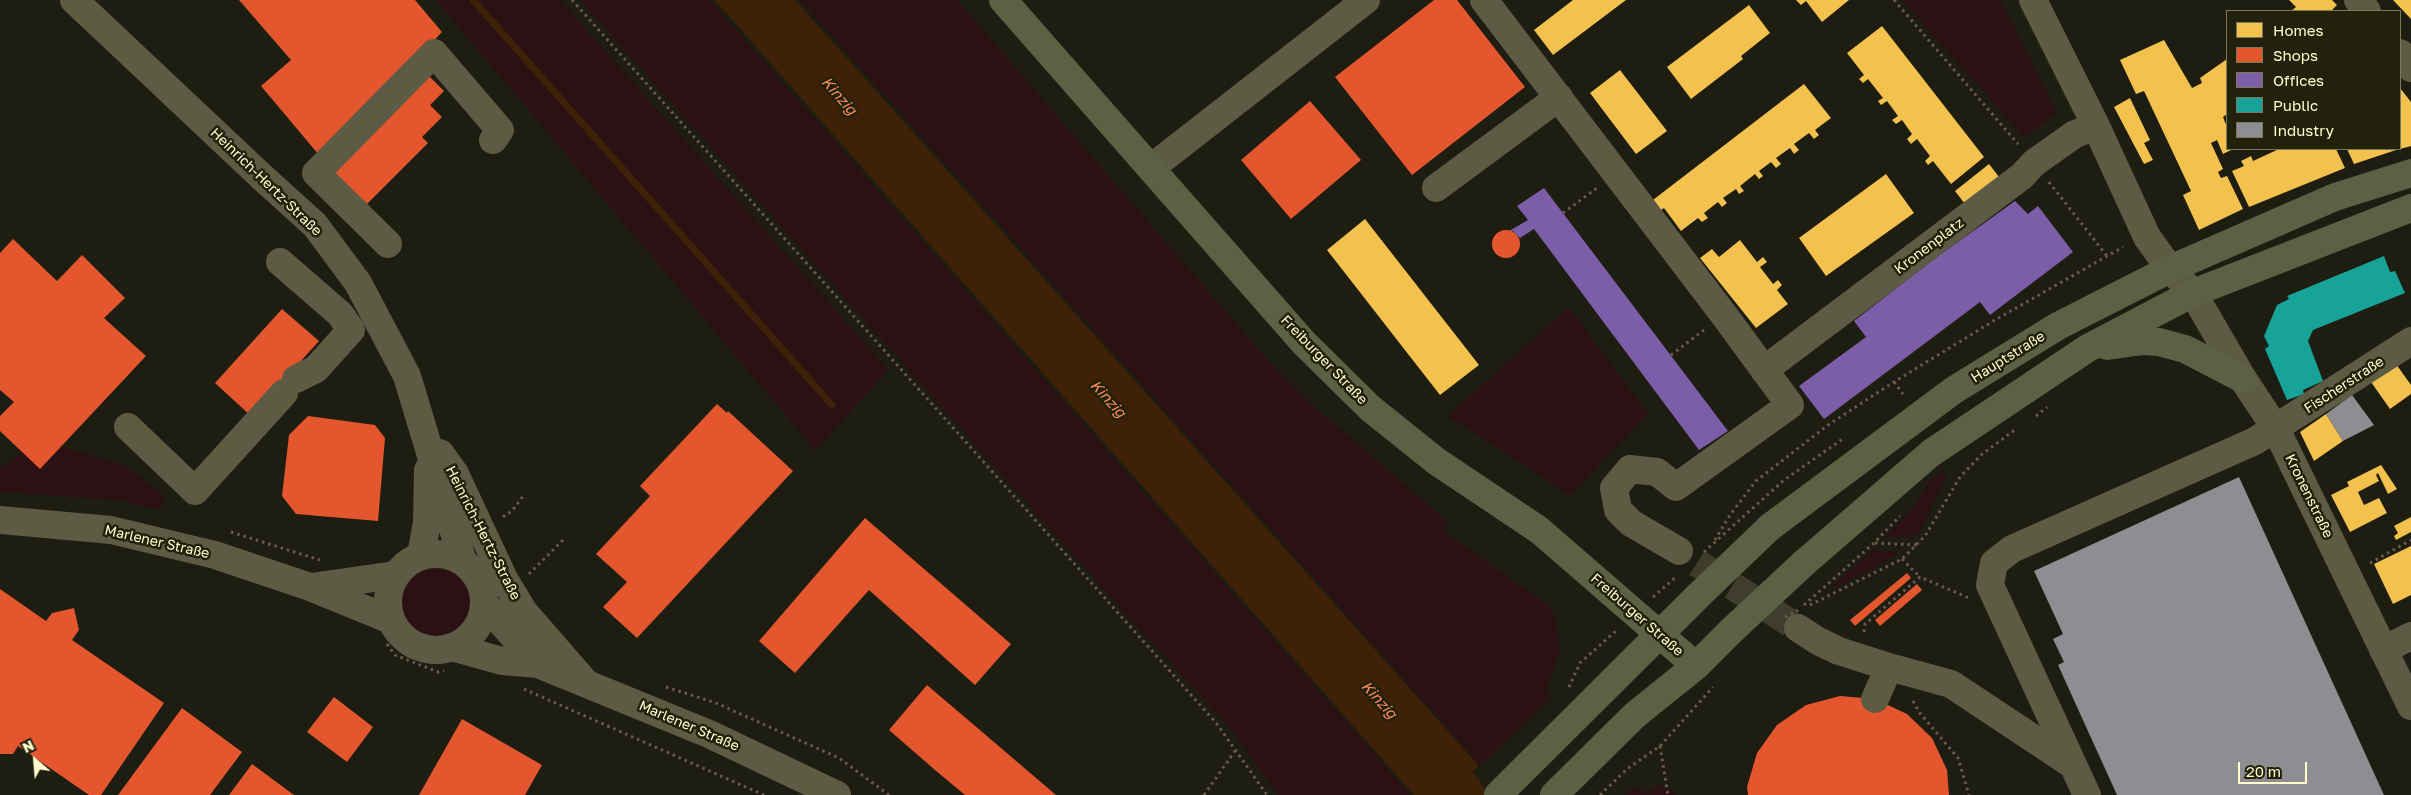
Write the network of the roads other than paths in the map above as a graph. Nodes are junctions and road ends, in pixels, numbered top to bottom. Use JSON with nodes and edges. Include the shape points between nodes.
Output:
{"nodes":[{"id":1,"x":74,"y":0,"type":"edge"},
{"id":2,"x":1003,"y":0,"type":"edge"},
{"id":3,"x":1366,"y":0,"type":"edge"},
{"id":4,"x":1484,"y":0,"type":"edge"},
{"id":5,"x":2033,"y":0,"type":"edge"},
{"id":6,"x":2401,"y":54,"type":"edge"},
{"id":7,"x":2411,"y":68,"type":"edge"},
{"id":8,"x":1559,"y":97,"type":"junction"},
{"id":9,"x":2096,"y":126,"type":"junction"},
{"id":10,"x":493,"y":140,"type":"dead end"},
{"id":11,"x":1151,"y":168,"type":"junction"},
{"id":12,"x":2411,"y":173,"type":"edge"},
{"id":13,"x":1436,"y":188,"type":"dead end"},
{"id":14,"x":2411,"y":208,"type":"edge"},
{"id":15,"x":388,"y":244,"type":"dead end"},
{"id":16,"x":280,"y":262,"type":"dead end"},
{"id":17,"x":2170,"y":269,"type":"junction"},
{"id":18,"x":2193,"y":293,"type":"junction"},
{"id":19,"x":2411,"y":341,"type":"edge"},
{"id":20,"x":2088,"y":348,"type":"junction"},
{"id":21,"x":1764,"y":370,"type":"junction"},
{"id":22,"x":2243,"y":379,"type":"junction"},
{"id":23,"x":128,"y":427,"type":"dead end"},
{"id":24,"x":2276,"y":429,"type":"junction"},
{"id":25,"x":424,"y":437,"type":"junction"},
{"id":26,"x":0,"y":520,"type":"edge"},
{"id":27,"x":421,"y":556,"type":"junction"},
{"id":28,"x":464,"y":562,"type":"junction"},
{"id":29,"x":1679,"y":562,"type":"tunnel mouth"},
{"id":30,"x":395,"y":575,"type":"junction"},
{"id":31,"x":310,"y":587,"type":"junction"},
{"id":32,"x":484,"y":603,"type":"junction"},
{"id":33,"x":1798,"y":619,"type":"tunnel mouth"},
{"id":34,"x":388,"y":630,"type":"junction"},
{"id":35,"x":1659,"y":632,"type":"junction"},
{"id":36,"x":2411,"y":636,"type":"edge"},
{"id":37,"x":2384,"y":650,"type":"junction"},
{"id":38,"x":449,"y":659,"type":"junction"},
{"id":39,"x":538,"y":664,"type":"junction"},
{"id":40,"x":1889,"y":667,"type":"junction"},
{"id":41,"x":1706,"y":674,"type":"junction"},
{"id":42,"x":587,"y":684,"type":"junction"},
{"id":43,"x":1875,"y":699,"type":"dead end"},
{"id":44,"x":2411,"y":706,"type":"edge"},
{"id":45,"x":2073,"y":765,"type":"junction"},
{"id":46,"x":837,"y":795,"type":"edge"},
{"id":47,"x":1498,"y":795,"type":"edge"},
{"id":48,"x":1554,"y":795,"type":"edge"},
{"id":49,"x":2087,"y":795,"type":"edge"}],
"edges":[{"from":1,"to":25,"type":"street","name":"Heinrich-Hertz-Straße","via":[[315,224],[358,283],[393,346],[407,376]]},
{"from":2,"to":11,"type":"main road","name":"Freiburger Straße"},
{"from":3,"to":11,"type":"street"},
{"from":4,"to":8,"type":"street"},
{"from":5,"to":9,"type":"street"},
{"from":6,"to":7,"type":"street"},
{"from":8,"to":13,"type":"street"},
{"from":8,"to":21,"type":"street"},
{"from":9,"to":17,"type":"street","via":[[2147,237]]},
{"from":9,"to":21,"type":"street","name":"Kronenplatz","via":[[2075,134],[2034,163],[2022,176]]},
{"from":10,"to":15,"type":"street","via":[[500,130],[434,53],[316,173]]},
{"from":11,"to":35,"type":"main road","name":"Freiburger Straße","via":[[1304,344],[1370,408],[1436,461],[1539,530]]},
{"from":12,"to":17,"type":"main road","name":"Hauptstraße","via":[[2334,197]]},
{"from":14,"to":18,"type":"main road"},
{"from":16,"to":23,"type":"street","via":[[340,314],[351,330],[316,369],[290,386],[195,491]]},
{"from":17,"to":18,"type":"street","name":"Kronenstraße"},
{"from":17,"to":35,"type":"main road","name":"Hauptstraße","bridge":true,"via":[[2058,326],[1954,390],[1770,527]]},
{"from":18,"to":20,"type":"main road"},
{"from":18,"to":22,"type":"street","name":"Kronenstraße"},
{"from":19,"to":24,"type":"street","name":"Fischerstraße"},
{"from":20,"to":22,"type":"main road","via":[[2159,342],[2185,349]]},
{"from":20,"to":41,"type":"main road","bridge":true,"via":[[1931,453],[1732,630]]},
{"from":21,"to":29,"type":"street","via":[[1790,406],[1676,487],[1657,472],[1630,469],[1614,488],[1618,510]]},
{"from":22,"to":24,"type":"street","name":"Kronenstraße"},
{"from":24,"to":37,"type":"street","name":"Kronenstraße"},
{"from":24,"to":45,"type":"street","name":"Fischerstraße","via":[[2012,549],[1994,563],[1990,585]]},
{"from":25,"to":27,"type":"street","name":"Heinrich-Hertz-Straße","via":[[427,522]]},
{"from":25,"to":28,"type":"street","name":"Heinrich-Hertz-Straße"},
{"from":25,"to":42,"type":"street","name":"Heinrich-Hertz-Straße","via":[[455,474],[504,579],[524,612]]},
{"from":26,"to":31,"type":"street","name":"Marlener Straße","via":[[111,530],[215,555]]},
{"from":27,"to":28,"type":"street","via":[[443,554]]},
{"from":27,"to":30,"type":"street","via":[[407,563]]},
{"from":28,"to":32,"type":"street","via":[[479,580]]},
{"from":30,"to":31,"type":"street","name":"Marlener Straße"},
{"from":30,"to":34,"type":"street","via":[[389,590]]},
{"from":31,"to":34,"type":"street","name":"Marlener Straße"},
{"from":32,"to":38,"type":"street","via":[[482,618],[475,630]]},
{"from":32,"to":39,"type":"street","name":"Marlener Straße"},
{"from":33,"to":40,"type":"street","via":[[1818,641]]},
{"from":34,"to":38,"type":"street","via":[[397,630],[415,645]]},
{"from":35,"to":41,"type":"main road","name":"Freiburger Straße"},
{"from":35,"to":47,"type":"main road","name":"Hauptstraße","via":[[1571,706]]},
{"from":36,"to":37,"type":"street"},
{"from":37,"to":44,"type":"street","name":"Kronenstraße"},
{"from":38,"to":39,"type":"street","name":"Marlener Straße"},
{"from":39,"to":42,"type":"street","name":"Marlener Straße"},
{"from":40,"to":43,"type":"street"},
{"from":40,"to":45,"type":"street","via":[[1951,684]]},
{"from":41,"to":48,"type":"main road","via":[[1636,715]]},
{"from":42,"to":46,"type":"street","name":"Marlener Straße","via":[[709,734]]},
{"from":45,"to":49,"type":"street","name":"Fischerstraße"}]}
